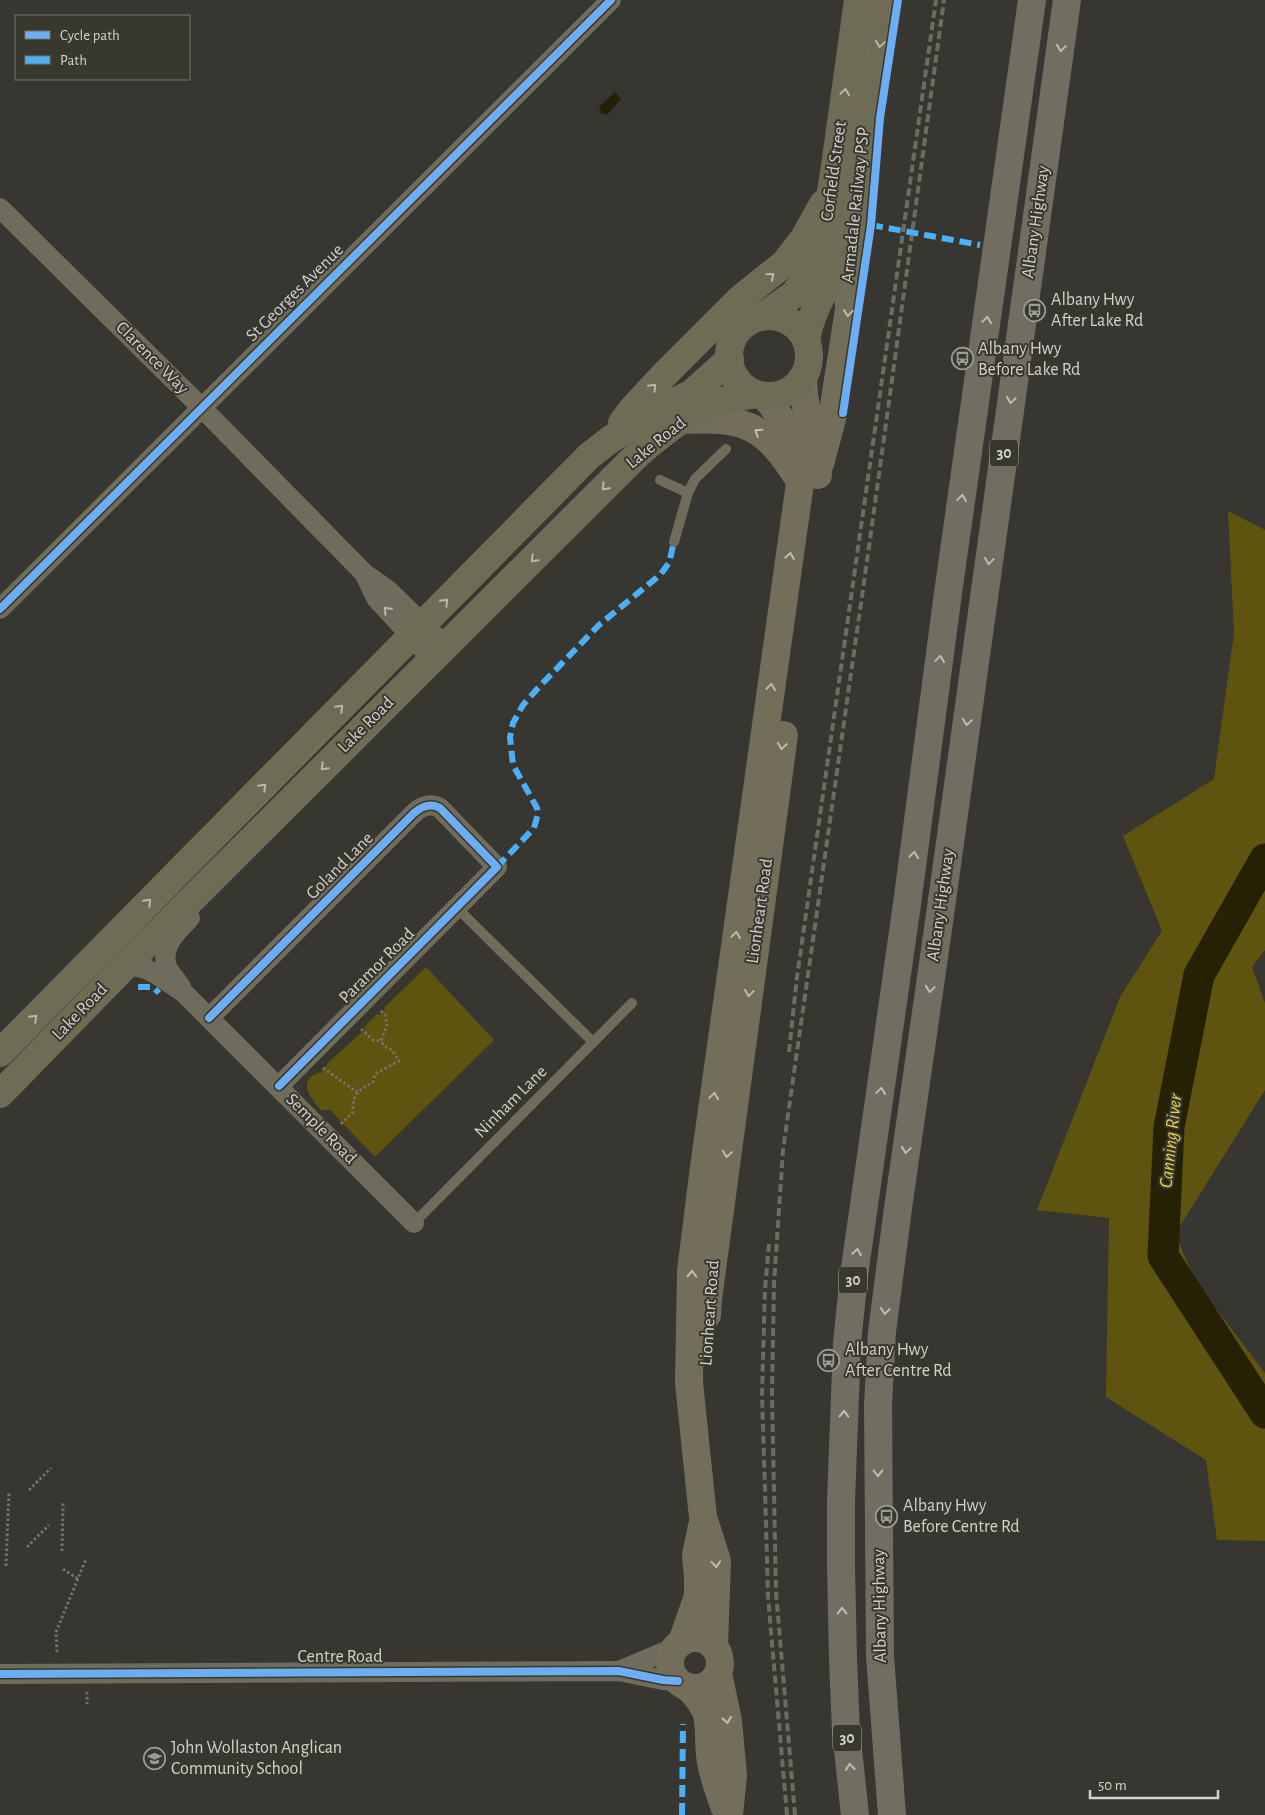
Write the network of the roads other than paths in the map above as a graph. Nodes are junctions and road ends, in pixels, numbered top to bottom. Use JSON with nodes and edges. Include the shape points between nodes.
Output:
{"nodes":[{"id":1,"x":611,"y":0,"type":"edge"},
{"id":2,"x":858,"y":0,"type":"edge"},
{"id":3,"x":886,"y":0,"type":"edge"},
{"id":4,"x":1032,"y":0,"type":"edge"},
{"id":5,"x":1068,"y":0,"type":"edge"},
{"id":6,"x":830,"y":192,"type":"junction"},
{"id":7,"x":1003,"y":203,"type":"junction"},
{"id":8,"x":0,"y":208,"type":"edge"},
{"id":9,"x":1038,"y":208,"type":"junction"},
{"id":10,"x":848,"y":247,"type":"junction"},
{"id":11,"x":762,"y":317,"type":"junction"},
{"id":12,"x":806,"y":340,"type":"junction"},
{"id":13,"x":730,"y":360,"type":"junction"},
{"id":14,"x":803,"y":377,"type":"junction"},
{"id":15,"x":760,"y":395,"type":"junction"},
{"id":16,"x":201,"y":407,"type":"junction"},
{"id":17,"x":680,"y":420,"type":"junction"},
{"id":18,"x":611,"y":439,"type":"junction"},
{"id":19,"x":726,"y":448,"type":"dead end"},
{"id":20,"x":809,"y":477,"type":"junction"},
{"id":21,"x":660,"y":480,"type":"dead end"},
{"id":22,"x":688,"y":493,"type":"junction"},
{"id":23,"x":674,"y":542,"type":"dead end"},
{"id":24,"x":0,"y":609,"type":"edge"},
{"id":25,"x":417,"y":631,"type":"junction"},
{"id":26,"x":439,"y":653,"type":"junction"},
{"id":27,"x":260,"y":831,"type":"junction"},
{"id":28,"x":497,"y":867,"type":"joint"},
{"id":29,"x":907,"y":904,"type":"junction"},
{"id":30,"x":941,"y":906,"type":"junction"},
{"id":31,"x":456,"y":908,"type":"junction"},
{"id":32,"x":127,"y":964,"type":"junction"},
{"id":33,"x":184,"y":993,"type":"junction"},
{"id":34,"x":632,"y":1003,"type":"dead end"},
{"id":35,"x":210,"y":1018,"type":"junction"},
{"id":36,"x":593,"y":1042,"type":"junction"},
{"id":37,"x":0,"y":1053,"type":"edge"},
{"id":38,"x":279,"y":1086,"type":"junction"},
{"id":39,"x":0,"y":1094,"type":"edge"},
{"id":40,"x":414,"y":1223,"type":"joint"},
{"id":41,"x":703,"y":1517,"type":"junction"},
{"id":42,"x":679,"y":1644,"type":"junction"},
{"id":43,"x":714,"y":1646,"type":"junction"},
{"id":44,"x":880,"y":1656,"type":"junction"},
{"id":45,"x":843,"y":1660,"type":"junction"},
{"id":46,"x":620,"y":1671,"type":"junction"},
{"id":47,"x":718,"y":1673,"type":"junction"},
{"id":48,"x":0,"y":1674,"type":"edge"},
{"id":49,"x":683,"y":1684,"type":"junction"},
{"id":50,"x":728,"y":1815,"type":"edge"},
{"id":51,"x":855,"y":1815,"type":"edge"},
{"id":52,"x":892,"y":1815,"type":"edge"}],
"edges":[{"from":1,"to":16,"type":"street","name":"St Georges Avenue"},
{"from":6,"to":2,"type":"main road","name":"Corfield Street","one_way":true},
{"from":3,"to":10,"type":"main road","name":"Corfield Street","one_way":true,"via":[[857,206]]},
{"from":4,"to":7,"type":"highway","name":"Albany Highway","number":"30"},
{"from":5,"to":9,"type":"highway","name":"Albany Highway","number":"30","one_way":true},
{"from":6,"to":11,"type":"main road","name":"Corfield Street","via":[[825,240],[812,272],[794,295]]},
{"from":18,"to":6,"type":"main road","one_way":true,"via":[[633,408],[663,376],[740,299],[785,263],[804,238]]},
{"from":7,"to":9,"type":"highway"},
{"from":29,"to":7,"type":"highway","name":"Albany Highway","number":"30","one_way":true},
{"from":8,"to":16,"type":"street","name":"Clarence Way"},
{"from":9,"to":30,"type":"highway","name":"Albany Highway","number":"30","one_way":true},
{"from":10,"to":12,"type":"main road","name":"Corfield Street","via":[[817,302]]},
{"from":10,"to":20,"type":"main road","one_way":true,"via":[[848,309],[832,419]]},
{"from":11,"to":12,"type":"main road","via":[[784,319],[801,331]]},
{"from":11,"to":13,"type":"main road","via":[[741,328],[732,342]]},
{"from":12,"to":14,"type":"main road","via":[[808,366]]},
{"from":13,"to":15,"type":"main road","via":[[738,380]]},
{"from":13,"to":18,"type":"main road","name":"Lake Road","via":[[692,393]]},
{"from":14,"to":15,"type":"main road","via":[[787,392],[776,396]]},
{"from":14,"to":20,"type":"main road","name":"Lionheart Road"},
{"from":15,"to":17,"type":"main road","name":"Lake Road","via":[[718,401]]},
{"from":15,"to":20,"type":"main road","name":"Lionheart Road","via":[[784,421],[798,461]]},
{"from":16,"to":24,"type":"street","name":"St Georges Avenue"},
{"from":16,"to":25,"type":"street","name":"Clarence Way","via":[[365,574],[376,598]]},
{"from":20,"to":17,"type":"main road","one_way":true,"via":[[755,429],[723,420]]},
{"from":17,"to":26,"type":"main road","name":"Lake Road","one_way":true,"via":[[638,454]]},
{"from":25,"to":18,"type":"main road","name":"Lake Road","one_way":true,"via":[[582,463]]},
{"from":19,"to":22,"type":"lane","via":[[694,478]]},
{"from":20,"to":41,"type":"main road","name":"Lionheart Road","via":[[691,1271],[689,1384]]},
{"from":21,"to":22,"type":"lane"},
{"from":22,"to":23,"type":"lane"},
{"from":25,"to":26,"type":"street","name":"Clarence Way"},
{"from":37,"to":25,"type":"main road","name":"Lake Road","one_way":true},
{"from":26,"to":27,"type":"main road","name":"Lake Road","one_way":true},
{"from":27,"to":32,"type":"main road","name":"Lake Road"},
{"from":27,"to":33,"type":"street","name":"Semple Road","via":[[254,855],[185,923],[168,945],[167,966]]},
{"from":28,"to":31,"type":"street","name":"Paramor Road"},
{"from":28,"to":35,"type":"street","name":"Goland Lane","via":[[440,808],[431,805],[420,808]]},
{"from":29,"to":30,"type":"highway"},
{"from":45,"to":29,"type":"highway","name":"Albany Highway","number":"30","one_way":true,"via":[[841,1501],[847,1343]]},
{"from":30,"to":44,"type":"highway","name":"Albany Highway","number":"30","one_way":true,"via":[[896,1217],[879,1361]]},
{"from":31,"to":36,"type":"lane"},
{"from":31,"to":38,"type":"street","name":"Paramor Road"},
{"from":32,"to":33,"type":"street","name":"Semple Road","via":[[156,974]]},
{"from":32,"to":39,"type":"main road","name":"Lake Road"},
{"from":33,"to":35,"type":"street","name":"Semple Road"},
{"from":34,"to":36,"type":"lane","name":"Ninham Lane"},
{"from":35,"to":38,"type":"street","name":"Semple Road"},
{"from":36,"to":40,"type":"lane","name":"Ninham Lane"},
{"from":38,"to":40,"type":"street","name":"Semple Road"},
{"from":41,"to":42,"type":"main road","name":"Lionheart Road","via":[[696,1555],[698,1596]]},
{"from":41,"to":43,"type":"main road","name":"Lionheart Road","one_way":true,"via":[[717,1561]]},
{"from":42,"to":43,"type":"main road","via":[[688,1639],[702,1639]]},
{"from":42,"to":46,"type":"street","name":"Centre Road"},
{"from":42,"to":49,"type":"main road","via":[[670,1660],[671,1668]]},
{"from":43,"to":47,"type":"main road","via":[[720,1659]]},
{"from":44,"to":45,"type":"highway"},
{"from":44,"to":52,"type":"highway","name":"Albany Highway","number":"30"},
{"from":51,"to":45,"type":"highway","name":"Albany Highway","number":"30","one_way":true},
{"from":46,"to":48,"type":"street","name":"Centre Road"},
{"from":46,"to":49,"type":"street","name":"Centre Road"},
{"from":47,"to":49,"type":"main road","via":[[709,1683],[696,1687]]},
{"from":47,"to":50,"type":"main road","one_way":true,"via":[[728,1720],[733,1775]]},
{"from":49,"to":50,"type":"main road","via":[[704,1705],[709,1719],[714,1777]]}]}
